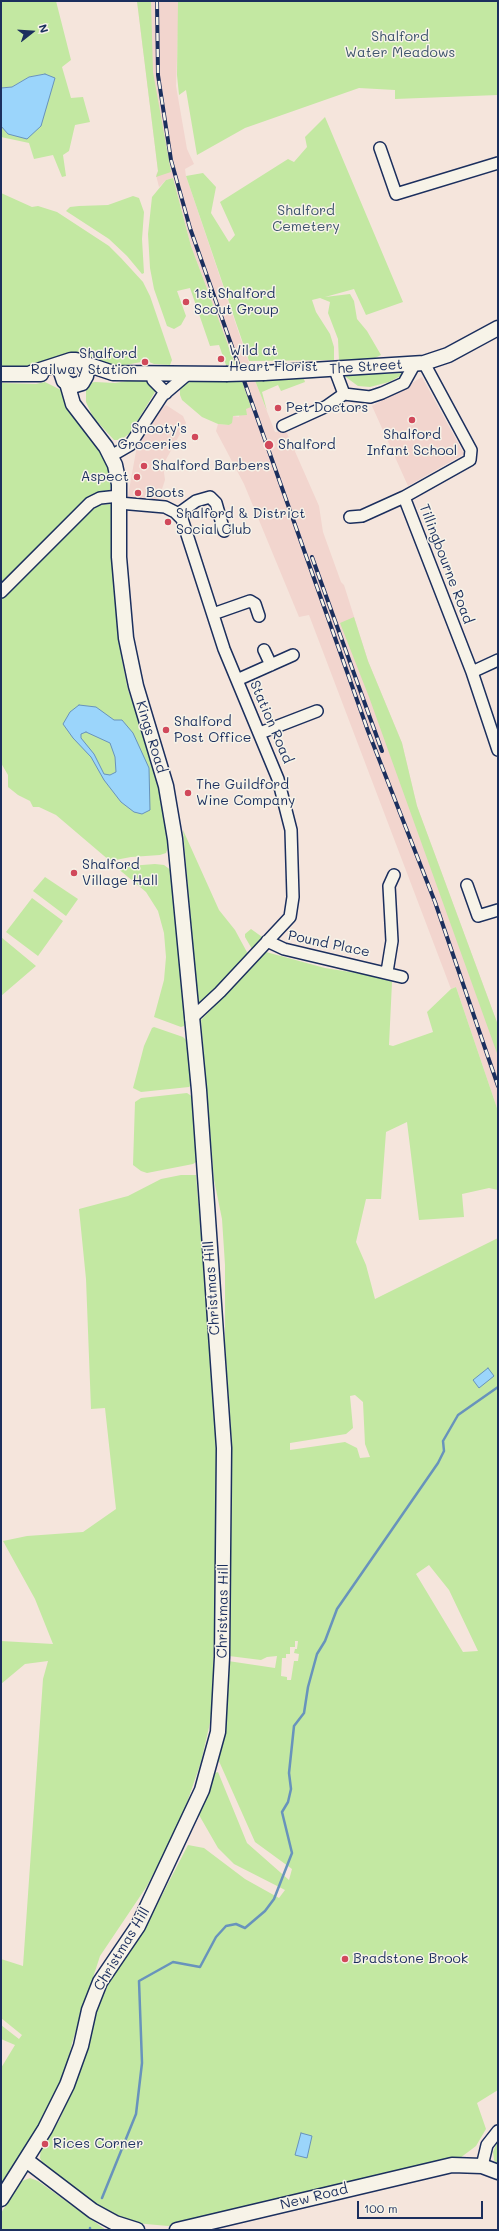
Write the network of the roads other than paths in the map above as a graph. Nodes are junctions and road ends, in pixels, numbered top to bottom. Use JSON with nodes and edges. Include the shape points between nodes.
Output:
{"nodes":[{"id":1,"x":380,"y":148,"type":"dead end"},
{"id":2,"x":498,"y":164,"type":"edge"},
{"id":3,"x":498,"y":328,"type":"edge"},
{"id":4,"x":66,"y":362,"type":"junction"},
{"id":5,"x":83,"y":364,"type":"junction"},
{"id":6,"x":419,"y":364,"type":"junction"},
{"id":7,"x":335,"y":370,"type":"junction"},
{"id":8,"x":31,"y":373,"type":"junction"},
{"id":9,"x":113,"y":373,"type":"junction"},
{"id":10,"x":189,"y":373,"type":"junction"},
{"id":11,"x":1,"y":374,"type":"edge"},
{"id":12,"x":152,"y":374,"type":"junction"},
{"id":13,"x":65,"y":381,"type":"junction"},
{"id":14,"x":83,"y":382,"type":"junction"},
{"id":15,"x":166,"y":393,"type":"junction"},
{"id":16,"x":344,"y":394,"type":"junction"},
{"id":17,"x":81,"y":414,"type":"junction"},
{"id":18,"x":284,"y":426,"type":"dead end"},
{"id":19,"x":111,"y":456,"type":"junction"},
{"id":20,"x":404,"y":497,"type":"junction"},
{"id":21,"x":119,"y":500,"type":"junction"},
{"id":22,"x":178,"y":514,"type":"junction"},
{"id":23,"x":350,"y":517,"type":"dead end"},
{"id":24,"x":224,"y":531,"type":"dead end"},
{"id":25,"x":1,"y":592,"type":"edge"},
{"id":26,"x":213,"y":614,"type":"junction"},
{"id":27,"x":259,"y":616,"type":"dead end"},
{"id":28,"x":264,"y":650,"type":"dead end"},
{"id":29,"x":293,"y":655,"type":"dead end"},
{"id":30,"x":498,"y":660,"type":"edge"},
{"id":31,"x":271,"y":665,"type":"junction"},
{"id":32,"x":472,"y":672,"type":"junction"},
{"id":33,"x":237,"y":680,"type":"junction"},
{"id":34,"x":317,"y":711,"type":"dead end"},
{"id":35,"x":260,"y":733,"type":"junction"},
{"id":36,"x":498,"y":750,"type":"edge"},
{"id":37,"x":394,"y":875,"type":"dead end"},
{"id":38,"x":467,"y":885,"type":"dead end"},
{"id":39,"x":498,"y":910,"type":"edge"},
{"id":40,"x":267,"y":941,"type":"junction"},
{"id":41,"x":387,"y":972,"type":"junction"},
{"id":42,"x":402,"y":977,"type":"dead end"},
{"id":43,"x":191,"y":1019,"type":"junction"},
{"id":44,"x":498,"y":2131,"type":"edge"},
{"id":45,"x":26,"y":2160,"type":"junction"},
{"id":46,"x":482,"y":2166,"type":"junction"},
{"id":47,"x":498,"y":2172,"type":"edge"},
{"id":48,"x":1,"y":2199,"type":"edge"},
{"id":49,"x":137,"y":2230,"type":"edge"},
{"id":50,"x":177,"y":2230,"type":"edge"}],
"edges":[{"from":1,"to":2,"type":"street","via":[[396,194]]},
{"from":3,"to":6,"type":"main road","name":"The Street","via":[[448,355]]},
{"from":4,"to":5,"type":"main road","via":[[75,360]]},
{"from":4,"to":8,"type":"main road"},
{"from":4,"to":13,"type":"main road","via":[[61,371]]},
{"from":5,"to":9,"type":"main road"},
{"from":5,"to":14,"type":"main road","via":[[87,372]]},
{"from":6,"to":7,"type":"main road","name":"The Street"},
{"from":6,"to":16,"type":"street","via":[[404,383],[382,394],[370,397]]},
{"from":6,"to":20,"type":"street","name":"Tillingbourne Road","via":[[471,450],[470,460]]},
{"from":7,"to":10,"type":"main road","name":"The Street","bridge":true},
{"from":7,"to":16,"type":"street"},
{"from":8,"to":11,"type":"main road"},
{"from":8,"to":13,"type":"main road"},
{"from":9,"to":12,"type":"main road","name":"The Street"},
{"from":9,"to":14,"type":"main road"},
{"from":10,"to":12,"type":"main road","name":"The Street"},
{"from":10,"to":15,"type":"street"},
{"from":12,"to":15,"type":"street","via":[[153,380]]},
{"from":13,"to":14,"type":"main road","via":[[74,386]]},
{"from":13,"to":17,"type":"main road","name":"Kings Road","via":[[73,404]]},
{"from":14,"to":17,"type":"main road"},
{"from":15,"to":19,"type":"street","via":[[130,445]]},
{"from":16,"to":18,"type":"street","via":[[327,406]]},
{"from":17,"to":19,"type":"main road","name":"Kings Road"},
{"from":19,"to":21,"type":"main road","name":"Kings Road","via":[[118,478]]},
{"from":20,"to":23,"type":"street","via":[[362,516]]},
{"from":20,"to":32,"type":"street","name":"Tillingbourne Road"},
{"from":21,"to":22,"type":"street","via":[[165,507]]},
{"from":21,"to":25,"type":"street","via":[[100,498],[90,503]]},
{"from":21,"to":43,"type":"main road","name":"Kings Road","via":[[119,557],[126,638],[136,686],[162,773],[170,810]]},
{"from":22,"to":24,"type":"street","via":[[196,501],[210,497],[216,503]]},
{"from":22,"to":26,"type":"street","name":"Station Road"},
{"from":26,"to":27,"type":"street","via":[[250,601],[255,604]]},
{"from":26,"to":33,"type":"street","name":"Station Road"},
{"from":28,"to":31,"type":"street"},
{"from":29,"to":31,"type":"street"},
{"from":30,"to":32,"type":"street"},
{"from":31,"to":33,"type":"street"},
{"from":32,"to":36,"type":"street","name":"Tillingbourne Road"},
{"from":33,"to":35,"type":"street","name":"Station Road"},
{"from":34,"to":35,"type":"street"},
{"from":35,"to":40,"type":"street","name":"Station Road","via":[[286,804],[291,830],[293,868],[291,914]]},
{"from":37,"to":41,"type":"street","via":[[389,886],[392,941]]},
{"from":38,"to":39,"type":"street","via":[[478,916]]},
{"from":40,"to":41,"type":"street","name":"Pound Place","via":[[284,949]]},
{"from":40,"to":43,"type":"street","name":"Station Road"},
{"from":41,"to":42,"type":"street","name":"Pound Place"},
{"from":43,"to":45,"type":"main road","name":"Christmas Hill","via":[[224,1460],[222,1657],[218,1732],[207,1776],[189,1821],[138,1926],[100,1982],[89,2010],[81,2046],[68,2085]]},
{"from":44,"to":46,"type":"street","via":[[487,2145]]},
{"from":45,"to":48,"type":"main road","name":"Christmas Hill"},
{"from":45,"to":49,"type":"main road","via":[[93,2211],[115,2223]]},
{"from":46,"to":47,"type":"main road","name":"New Road"},
{"from":46,"to":50,"type":"main road","name":"New Road","via":[[452,2165]]}]}
